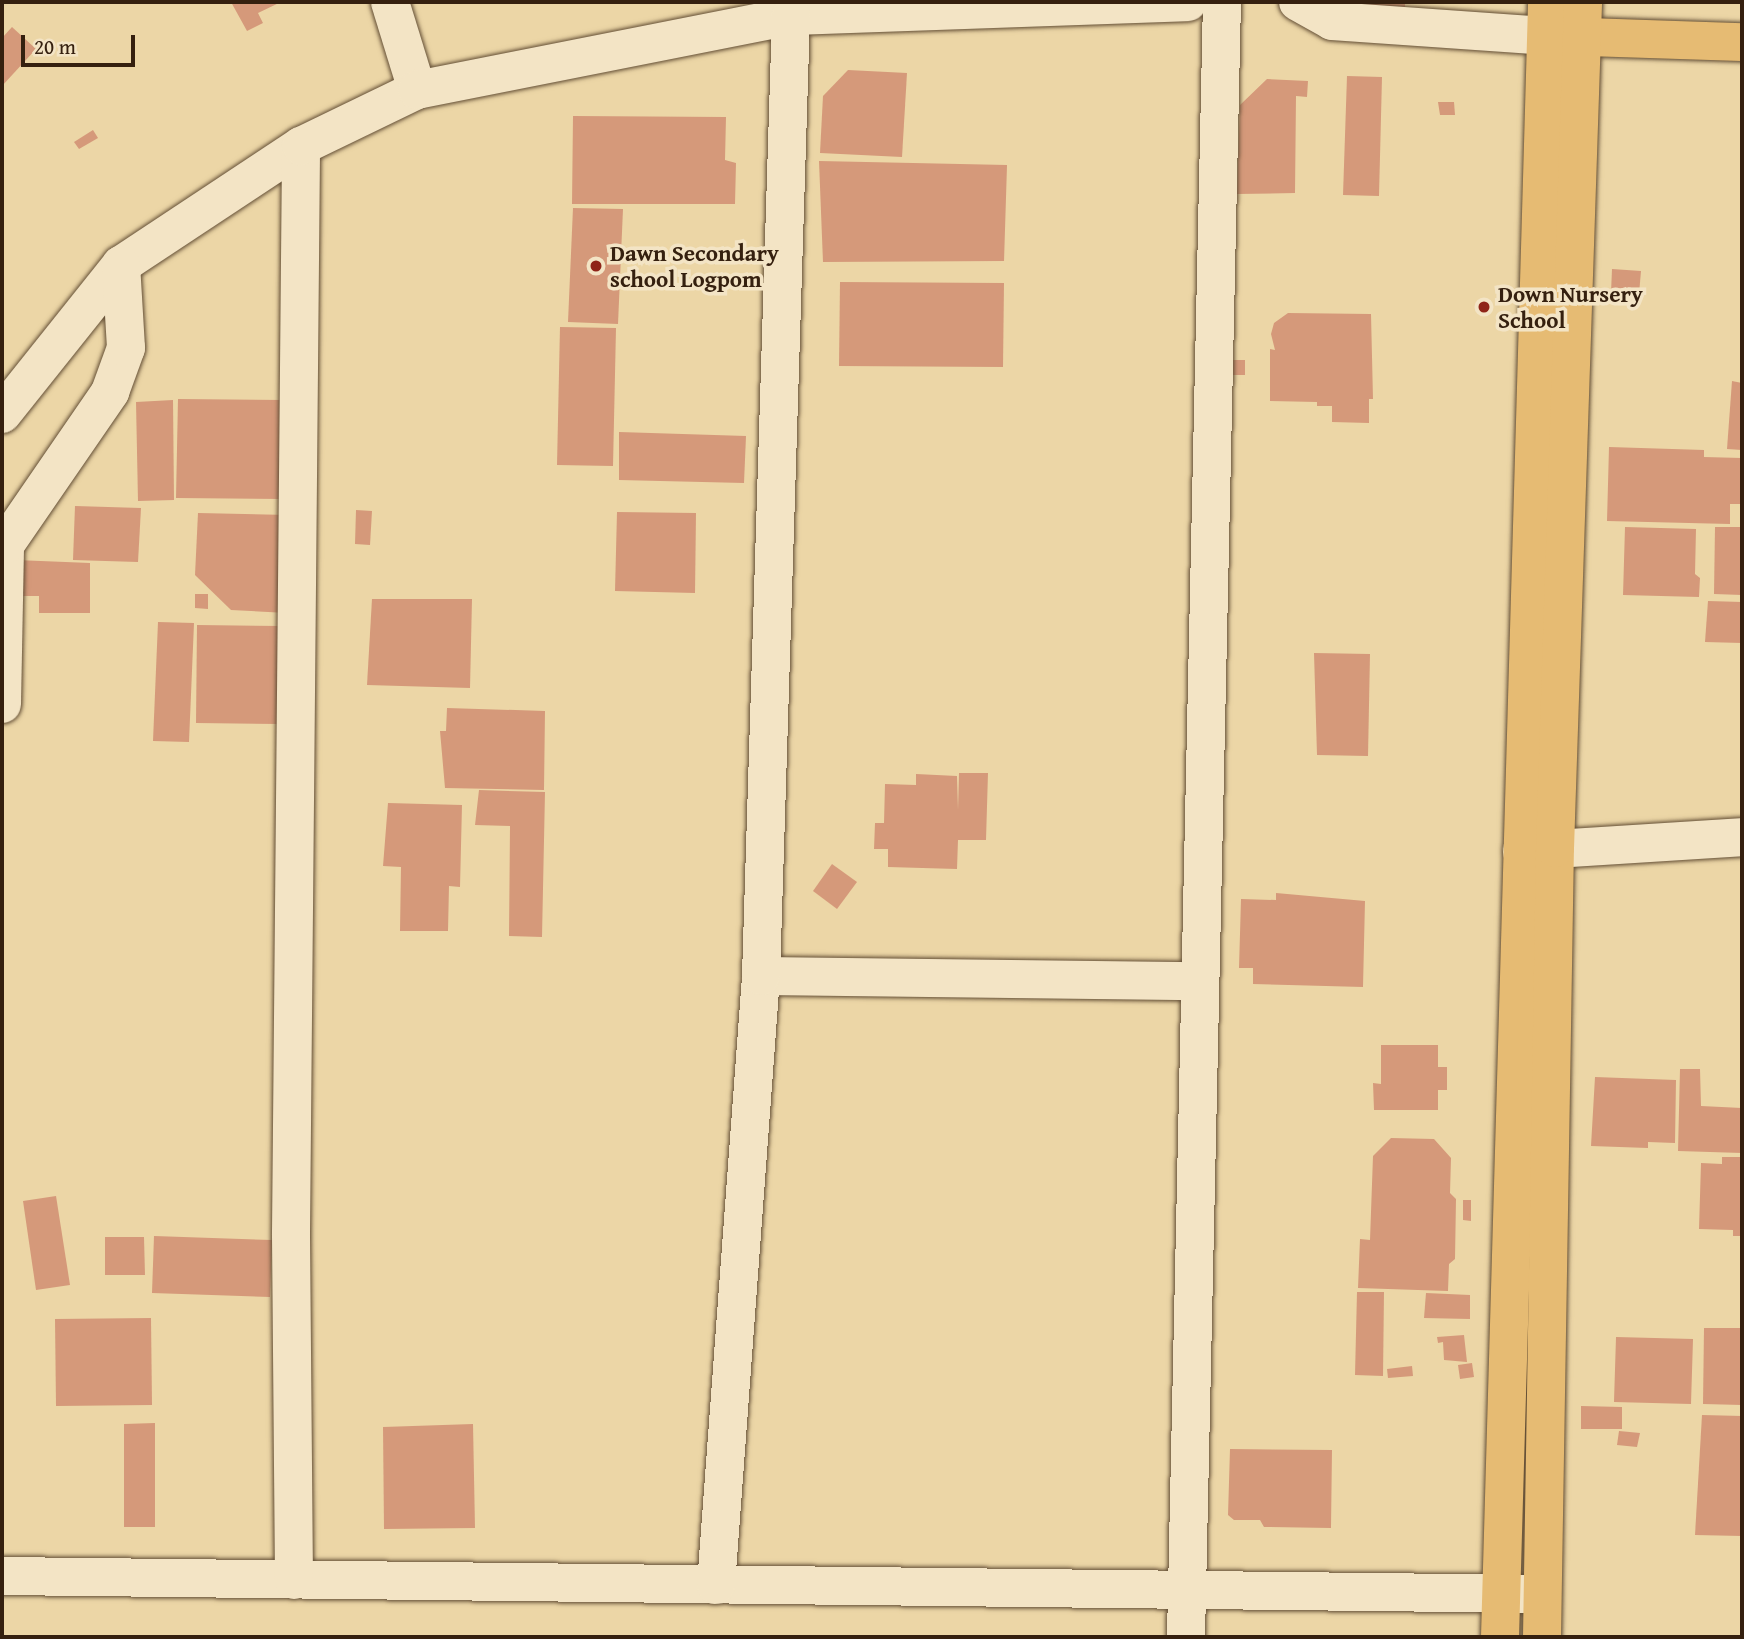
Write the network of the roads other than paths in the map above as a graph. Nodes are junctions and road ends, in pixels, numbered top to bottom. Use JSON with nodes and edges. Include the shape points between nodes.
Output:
{"nodes":[{"id":1,"x":390,"y":2,"type":"edge"},
{"id":2,"x":1188,"y":2,"type":"edge"},
{"id":3,"x":1222,"y":2,"type":"edge"},
{"id":4,"x":1298,"y":2,"type":"edge"},
{"id":5,"x":791,"y":16,"type":"junction"},
{"id":6,"x":1565,"y":19,"type":"edge"},
{"id":7,"x":1742,"y":42,"type":"edge"},
{"id":8,"x":417,"y":90,"type":"junction"},
{"id":9,"x":301,"y":146,"type":"junction"},
{"id":10,"x":121,"y":265,"type":"junction"},
{"id":11,"x":2,"y":414,"type":"edge"},
{"id":12,"x":2,"y":704,"type":"edge"},
{"id":13,"x":1742,"y":837,"type":"edge"},
{"id":14,"x":1538,"y":850,"type":"junction"},
{"id":15,"x":761,"y":976,"type":"junction"},
{"id":16,"x":1200,"y":981,"type":"junction"},
{"id":17,"x":2,"y":1576,"type":"edge"},
{"id":18,"x":294,"y":1580,"type":"junction"},
{"id":19,"x":716,"y":1585,"type":"junction"},
{"id":20,"x":1187,"y":1590,"type":"junction"},
{"id":21,"x":1501,"y":1594,"type":"junction"},
{"id":22,"x":1542,"y":1594,"type":"junction"},
{"id":23,"x":1186,"y":1637,"type":"edge"},
{"id":24,"x":1500,"y":1637,"type":"edge"},
{"id":25,"x":1542,"y":1637,"type":"edge"}],
"edges":[{"from":1,"to":8,"type":"street"},
{"from":2,"to":5,"type":"street"},
{"from":3,"to":16,"type":"street"},
{"from":4,"to":6,"type":"street","via":[[1332,22]]},
{"from":5,"to":8,"type":"street"},
{"from":5,"to":15,"type":"street"},
{"from":6,"to":7,"type":"main road"},
{"from":6,"to":14,"type":"main road"},
{"from":8,"to":9,"type":"street"},
{"from":9,"to":10,"type":"street","via":[[196,211]]},
{"from":9,"to":18,"type":"street","via":[[291,1233]]},
{"from":10,"to":11,"type":"street"},
{"from":10,"to":12,"type":"street","via":[[126,348],[110,392],[5,545]]},
{"from":13,"to":14,"type":"street"},
{"from":14,"to":21,"type":"main road"},
{"from":14,"to":22,"type":"main road"},
{"from":15,"to":16,"type":"street"},
{"from":15,"to":19,"type":"street"},
{"from":16,"to":20,"type":"street"},
{"from":17,"to":18,"type":"street"},
{"from":18,"to":19,"type":"street"},
{"from":19,"to":20,"type":"street"},
{"from":20,"to":21,"type":"street"},
{"from":20,"to":23,"type":"street"},
{"from":21,"to":22,"type":"street"},
{"from":21,"to":24,"type":"main road"},
{"from":22,"to":25,"type":"main road"}]}
